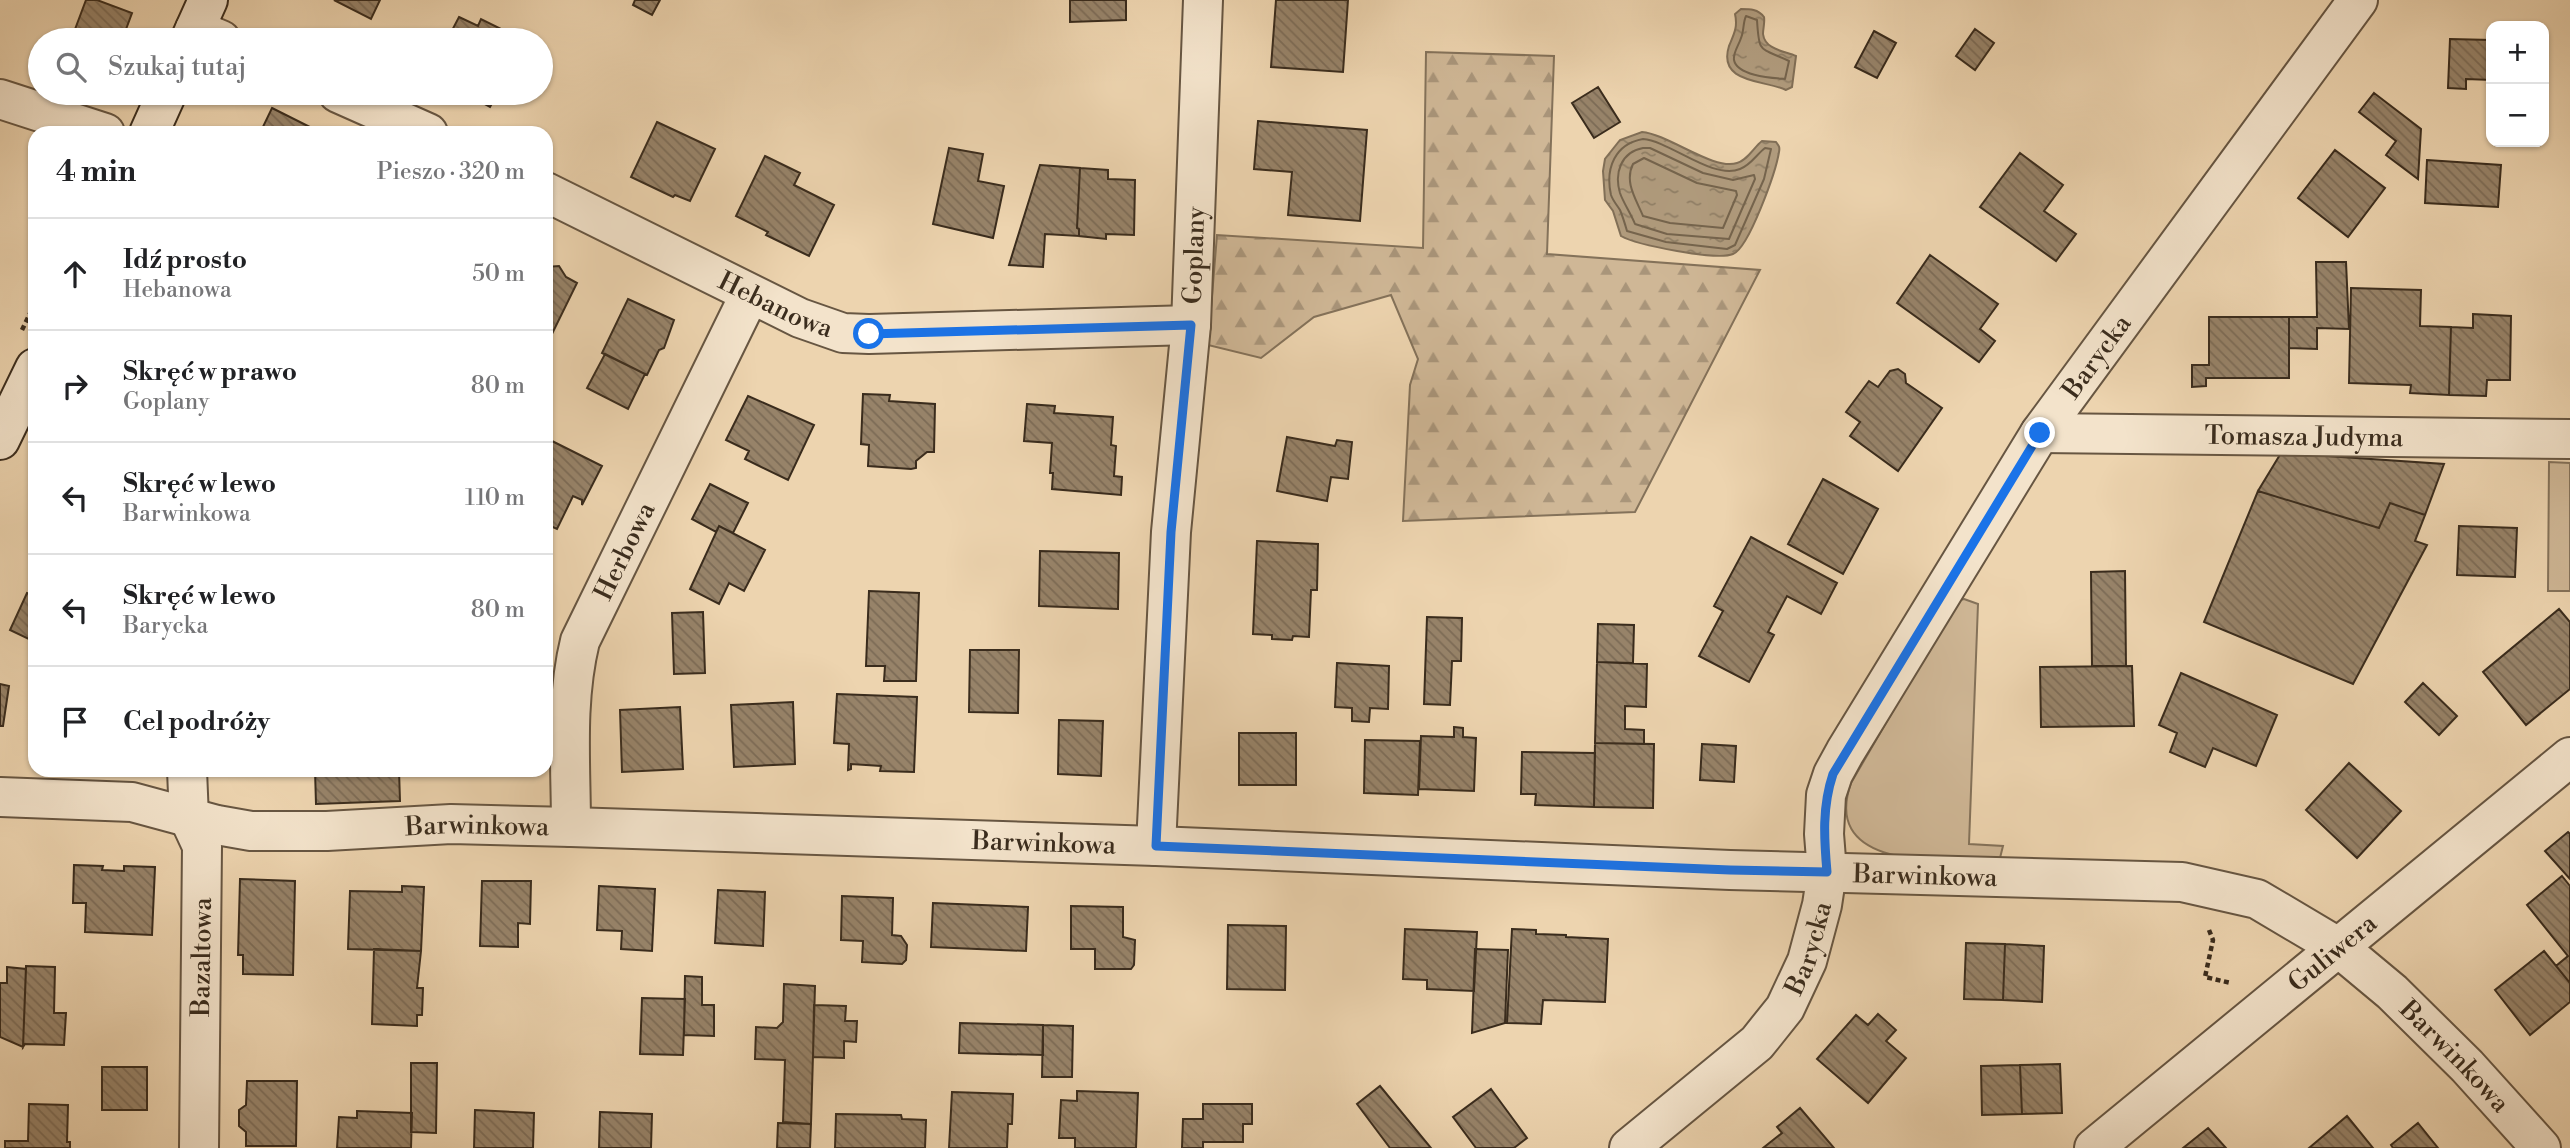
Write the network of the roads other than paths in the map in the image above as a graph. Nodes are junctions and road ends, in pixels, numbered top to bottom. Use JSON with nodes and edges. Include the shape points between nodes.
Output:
{"nodes":[{"id":1,"x":1203,"y":0,"type":"edge"},
{"id":2,"x":2358,"y":0,"type":"edge"},
{"id":3,"x":0,"y":99,"type":"edge"},
{"id":4,"x":162,"y":105,"type":"edge"},
{"id":5,"x":365,"y":105,"type":"edge"},
{"id":6,"x":83,"y":126,"type":"edge"},
{"id":7,"x":152,"y":126,"type":"edge"},
{"id":8,"x":411,"y":126,"type":"edge"},
{"id":9,"x":553,"y":196,"type":"edge"},
{"id":10,"x":750,"y":295,"type":"junction"},
{"id":11,"x":1191,"y":325,"type":"junction"},
{"id":12,"x":28,"y":382,"type":"edge"},
{"id":13,"x":2040,"y":433,"type":"junction"},
{"id":14,"x":2570,"y":439,"type":"edge"},
{"id":15,"x":0,"y":440,"type":"edge"},
{"id":16,"x":2570,"y":757,"type":"edge"},
{"id":17,"x":187,"y":777,"type":"edge"},
{"id":18,"x":0,"y":797,"type":"edge"},
{"id":19,"x":188,"y":818,"type":"junction"},
{"id":20,"x":571,"y":827,"type":"junction"},
{"id":21,"x":1156,"y":846,"type":"junction"},
{"id":22,"x":1827,"y":872,"type":"junction"},
{"id":23,"x":2338,"y":947,"type":"junction"},
{"id":24,"x":198,"y":1148,"type":"edge"},
{"id":25,"x":1629,"y":1148,"type":"edge"},
{"id":26,"x":2094,"y":1148,"type":"edge"},
{"id":27,"x":2540,"y":1148,"type":"edge"}],
"edges":[{"from":1,"to":11,"type":"street","name":"Goplany"},
{"from":2,"to":13,"type":"street","name":"Barycka"},
{"from":3,"to":6,"type":"street"},
{"from":4,"to":7,"type":"street"},
{"from":5,"to":8,"type":"street"},
{"from":9,"to":10,"type":"street","name":"Hebanowa"},
{"from":10,"to":11,"type":"street","name":"Hebanowa","via":[[843,333]]},
{"from":10,"to":20,"type":"street","name":"Herbowa","via":[[580,641],[570,705]]},
{"from":11,"to":21,"type":"street","name":"Goplany","via":[[1171,532]]},
{"from":12,"to":15,"type":"street"},
{"from":13,"to":14,"type":"street","name":"Tomasza Judyma"},
{"from":13,"to":22,"type":"street","name":"Barycka","via":[[1833,774],[1826,795]]},
{"from":16,"to":23,"type":"street","name":"Guliwera"},
{"from":17,"to":19,"type":"street","name":"Bazaltowa"},
{"from":18,"to":19,"type":"street","name":"Barwinkowa","via":[[132,802]]},
{"from":19,"to":20,"type":"street","name":"Barwinkowa","via":[[251,831],[451,824]]},
{"from":19,"to":24,"type":"street","name":"Bazaltowa","via":[[202,846]]},
{"from":20,"to":21,"type":"street","name":"Barwinkowa"},
{"from":21,"to":22,"type":"street","name":"Barwinkowa"},
{"from":22,"to":23,"type":"street","name":"Barwinkowa","via":[[2182,882],[2257,899]]},
{"from":22,"to":25,"type":"street","name":"Barycka","via":[[1807,961],[1784,1008],[1757,1043]]},
{"from":23,"to":26,"type":"street","name":"Guliwera"},
{"from":23,"to":27,"type":"street","name":"Barwinkowa","via":[[2468,1066]]}]}
